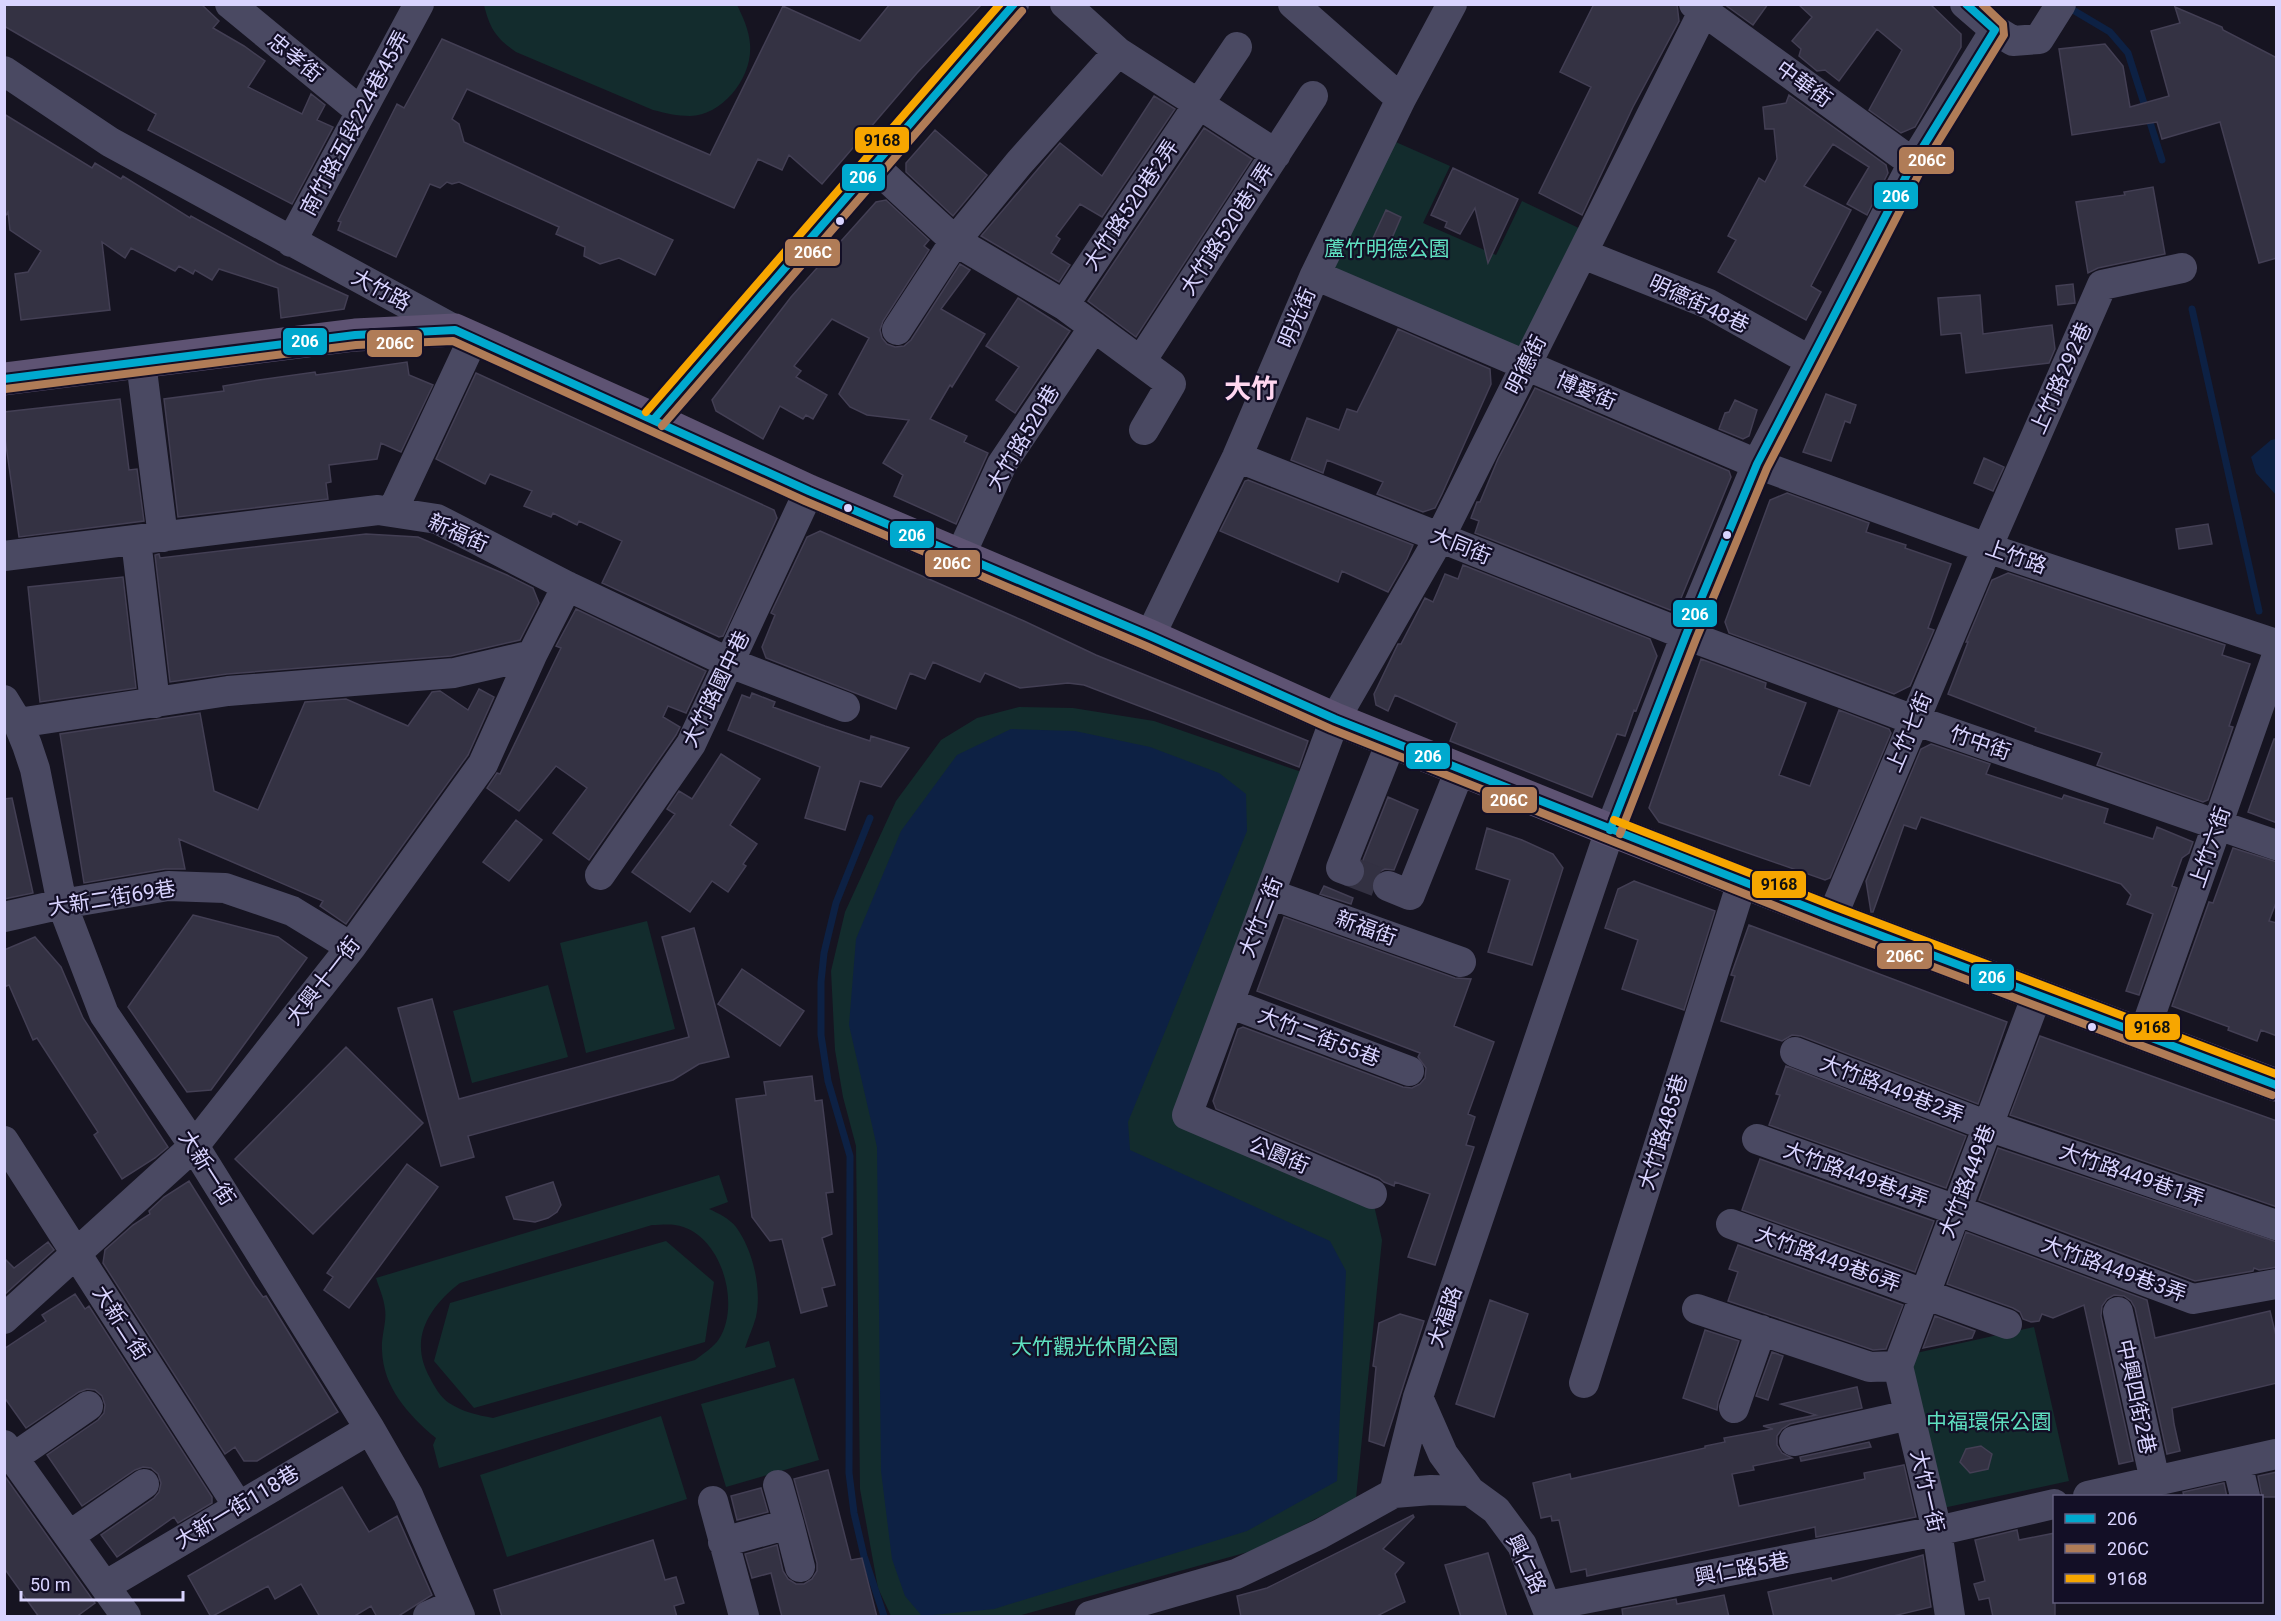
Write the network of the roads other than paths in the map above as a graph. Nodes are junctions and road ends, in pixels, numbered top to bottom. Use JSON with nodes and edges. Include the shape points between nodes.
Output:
{"nodes":[{"id":1,"x":230,"y":4,"type":"edge"},
{"id":2,"x":419,"y":4,"type":"edge"},
{"id":3,"x":1014,"y":4,"type":"edge"},
{"id":4,"x":1065,"y":4,"type":"edge"},
{"id":5,"x":1293,"y":4,"type":"edge"},
{"id":6,"x":1452,"y":4,"type":"edge"},
{"id":7,"x":1965,"y":4,"type":"edge"},
{"id":8,"x":2061,"y":4,"type":"edge"},
{"id":9,"x":1701,"y":7,"type":"edge"},
{"id":10,"x":1995,"y":30,"type":"junction"},
{"id":11,"x":1237,"y":47,"type":"dead end"},
{"id":12,"x":1118,"y":52,"type":"junction"},
{"id":13,"x":4,"y":71,"type":"edge"},
{"id":14,"x":1313,"y":96,"type":"dead end"},
{"id":15,"x":1401,"y":99,"type":"junction"},
{"id":16,"x":1198,"y":104,"type":"junction"},
{"id":17,"x":360,"y":111,"type":"junction"},
{"id":18,"x":1276,"y":154,"type":"junction"},
{"id":19,"x":1913,"y":163,"type":"junction"},
{"id":20,"x":874,"y":166,"type":"junction"},
{"id":21,"x":955,"y":241,"type":"junction"},
{"id":22,"x":291,"y":242,"type":"junction"},
{"id":23,"x":1582,"y":254,"type":"junction"},
{"id":24,"x":2182,"y":268,"type":"dead end"},
{"id":25,"x":1315,"y":275,"type":"junction"},
{"id":26,"x":1064,"y":305,"type":"junction"},
{"id":27,"x":1094,"y":327,"type":"junction"},
{"id":28,"x":897,"y":330,"type":"dead end"},
{"id":29,"x":464,"y":334,"type":"junction"},
{"id":30,"x":1141,"y":361,"type":"junction"},
{"id":31,"x":1811,"y":361,"type":"junction"},
{"id":32,"x":141,"y":362,"type":"junction"},
{"id":33,"x":1526,"y":365,"type":"junction"},
{"id":34,"x":4,"y":379,"type":"edge"},
{"id":35,"x":654,"y":419,"type":"junction"},
{"id":36,"x":1144,"y":430,"type":"dead end"},
{"id":37,"x":1237,"y":457,"type":"junction"},
{"id":38,"x":1757,"y":464,"type":"junction"},
{"id":39,"x":809,"y":491,"type":"junction"},
{"id":40,"x":392,"y":512,"type":"junction"},
{"id":41,"x":1440,"y":537,"type":"junction"},
{"id":42,"x":149,"y":538,"type":"junction"},
{"id":43,"x":1987,"y":548,"type":"junction"},
{"id":44,"x":961,"y":554,"type":"junction"},
{"id":45,"x":4,"y":556,"type":"edge"},
{"id":46,"x":567,"y":586,"type":"junction"},
{"id":47,"x":1686,"y":635,"type":"junction"},
{"id":48,"x":1150,"y":636,"type":"junction"},
{"id":49,"x":2277,"y":644,"type":"edge"},
{"id":50,"x":532,"y":655,"type":"junction"},
{"id":51,"x":2277,"y":658,"type":"edge"},
{"id":52,"x":730,"y":663,"type":"junction"},
{"id":53,"x":155,"y":703,"type":"junction"},
{"id":54,"x":845,"y":707,"type":"dead end"},
{"id":55,"x":1335,"y":719,"type":"junction"},
{"id":56,"x":1914,"y":720,"type":"junction"},
{"id":57,"x":14,"y":729,"type":"edge"},
{"id":58,"x":1391,"y":742,"type":"junction"},
{"id":59,"x":1460,"y":770,"type":"junction"},
{"id":60,"x":2218,"y":824,"type":"junction"},
{"id":61,"x":1610,"y":830,"type":"junction"},
{"id":62,"x":2277,"y":845,"type":"edge"},
{"id":63,"x":1349,"y":871,"type":"dead end"},
{"id":64,"x":600,"y":875,"type":"dead end"},
{"id":65,"x":1742,"y":882,"type":"junction"},
{"id":66,"x":1388,"y":886,"type":"tunnel mouth"},
{"id":67,"x":1270,"y":894,"type":"junction"},
{"id":68,"x":63,"y":904,"type":"junction"},
{"id":69,"x":4,"y":917,"type":"edge"},
{"id":70,"x":1832,"y":917,"type":"junction"},
{"id":71,"x":351,"y":946,"type":"junction"},
{"id":72,"x":1461,"y":962,"type":"dead end"},
{"id":73,"x":2037,"y":995,"type":"junction"},
{"id":74,"x":1229,"y":1003,"type":"junction"},
{"id":75,"x":2144,"y":1036,"type":"junction"},
{"id":76,"x":1795,"y":1052,"type":"dead end"},
{"id":77,"x":1409,"y":1071,"type":"dead end"},
{"id":78,"x":2277,"y":1085,"type":"edge"},
{"id":79,"x":1187,"y":1115,"type":"joint"},
{"id":80,"x":1988,"y":1125,"type":"junction"},
{"id":81,"x":1757,"y":1140,"type":"dead end"},
{"id":82,"x":4,"y":1141,"type":"edge"},
{"id":83,"x":194,"y":1146,"type":"junction"},
{"id":84,"x":1372,"y":1194,"type":"dead end"},
{"id":85,"x":1956,"y":1210,"type":"junction"},
{"id":86,"x":1731,"y":1224,"type":"dead end"},
{"id":87,"x":2277,"y":1225,"type":"edge"},
{"id":88,"x":77,"y":1254,"type":"junction"},
{"id":89,"x":2277,"y":1284,"type":"edge"},
{"id":90,"x":1925,"y":1294,"type":"junction"},
{"id":91,"x":1697,"y":1309,"type":"dead end"},
{"id":92,"x":2118,"y":1312,"type":"dead end"},
{"id":93,"x":4,"y":1319,"type":"edge"},
{"id":94,"x":2007,"y":1324,"type":"dead end"},
{"id":95,"x":1761,"y":1330,"type":"junction"},
{"id":96,"x":1898,"y":1366,"type":"junction"},
{"id":97,"x":1584,"y":1383,"type":"dead end"},
{"id":98,"x":1418,"y":1397,"type":"junction"},
{"id":99,"x":88,"y":1406,"type":"dead end"},
{"id":100,"x":1734,"y":1408,"type":"dead end"},
{"id":101,"x":1909,"y":1415,"type":"junction"},
{"id":102,"x":370,"y":1429,"type":"junction"},
{"id":103,"x":1794,"y":1441,"type":"dead end"},
{"id":104,"x":9,"y":1451,"type":"edge"},
{"id":105,"x":2277,"y":1454,"type":"edge"},
{"id":106,"x":2237,"y":1463,"type":"junction"},
{"id":107,"x":2154,"y":1481,"type":"junction"},
{"id":108,"x":144,"y":1484,"type":"dead end"},
{"id":109,"x":778,"y":1485,"type":"dead end"},
{"id":110,"x":1470,"y":1491,"type":"junction"},
{"id":111,"x":1394,"y":1493,"type":"junction"},
{"id":112,"x":2096,"y":1495,"type":"edge"},
{"id":113,"x":2245,"y":1495,"type":"edge"},
{"id":114,"x":713,"y":1501,"type":"dead end"},
{"id":115,"x":2053,"y":1504,"type":"edge"},
{"id":116,"x":238,"y":1506,"type":"junction"},
{"id":117,"x":789,"y":1524,"type":"junction"},
{"id":118,"x":1937,"y":1531,"type":"junction"},
{"id":119,"x":69,"y":1536,"type":"junction"},
{"id":120,"x":723,"y":1542,"type":"junction"},
{"id":121,"x":800,"y":1567,"type":"dead end"},
{"id":122,"x":105,"y":1586,"type":"junction"},
{"id":123,"x":457,"y":1610,"type":"edge"},
{"id":124,"x":1548,"y":1611,"type":"edge"},
{"id":125,"x":126,"y":1617,"type":"edge"},
{"id":126,"x":428,"y":1617,"type":"edge"},
{"id":127,"x":744,"y":1617,"type":"edge"},
{"id":128,"x":1090,"y":1617,"type":"edge"},
{"id":129,"x":1950,"y":1617,"type":"edge"}],
"edges":[{"from":1,"to":17,"type":"street","name":"忠孝街"},
{"from":2,"to":17,"type":"street","name":"南竹路五段224巷45弄"},
{"from":3,"to":20,"type":"street"},
{"from":4,"to":12,"type":"street"},
{"from":5,"to":15,"type":"street"},
{"from":6,"to":15,"type":"street","name":"明光街"},
{"from":7,"to":10,"type":"street"},
{"from":8,"to":10,"type":"street","via":[[2039,39],[2013,41]]},
{"from":9,"to":19,"type":"street","name":"中華街"},
{"from":9,"to":23,"type":"street","name":"明德街"},
{"from":10,"to":19,"type":"street","name":"大福路"},
{"from":11,"to":16,"type":"street","name":"大竹路520巷2弄"},
{"from":12,"to":16,"type":"street"},
{"from":12,"to":21,"type":"street"},
{"from":13,"to":22,"type":"street","name":"大竹路","via":[[110,142]]},
{"from":14,"to":18,"type":"street","name":"大竹路520巷1弄"},
{"from":15,"to":25,"type":"street","name":"明光街"},
{"from":16,"to":18,"type":"street"},
{"from":16,"to":26,"type":"street","name":"大竹路520巷2弄"},
{"from":17,"to":22,"type":"street","name":"南竹路五段224巷45弄"},
{"from":18,"to":30,"type":"street","name":"大竹路520巷1弄"},
{"from":19,"to":31,"type":"street","name":"大福路"},
{"from":20,"to":21,"type":"street"},
{"from":20,"to":35,"type":"street"},
{"from":21,"to":26,"type":"street"},
{"from":21,"to":28,"type":"street"},
{"from":22,"to":29,"type":"street","name":"大竹路"},
{"from":23,"to":31,"type":"street","name":"明德街48巷","via":[[1709,304]]},
{"from":23,"to":33,"type":"street","name":"明德街"},
{"from":24,"to":43,"type":"street","name":"上竹路292巷","via":[[2102,285]]},
{"from":25,"to":33,"type":"street","name":"博愛街"},
{"from":25,"to":37,"type":"street","name":"明光街"},
{"from":26,"to":27,"type":"street"},
{"from":27,"to":30,"type":"street"},
{"from":27,"to":44,"type":"street","name":"大竹路520巷","via":[[1002,464]]},
{"from":29,"to":32,"type":"main road","via":[[355,335]]},
{"from":29,"to":35,"type":"main road","name":"大竹路"},
{"from":29,"to":40,"type":"street"},
{"from":30,"to":36,"type":"street","via":[[1171,384]]},
{"from":31,"to":38,"type":"street","name":"大福路"},
{"from":32,"to":34,"type":"main road"},
{"from":32,"to":42,"type":"street"},
{"from":33,"to":38,"type":"street","name":"博愛街"},
{"from":33,"to":41,"type":"street","name":"明德街"},
{"from":35,"to":39,"type":"main road","name":"大竹路"},
{"from":37,"to":41,"type":"street","name":"大同街"},
{"from":37,"to":48,"type":"street","name":"明光街"},
{"from":38,"to":43,"type":"street","name":"上竹路"},
{"from":38,"to":47,"type":"street","name":"大福路"},
{"from":39,"to":44,"type":"main road","name":"大竹路"},
{"from":39,"to":52,"type":"street","name":"大竹路國中巷"},
{"from":40,"to":42,"type":"street","name":"新福街","via":[[378,510]]},
{"from":40,"to":46,"type":"street","name":"新福街","via":[[437,519]]},
{"from":41,"to":47,"type":"street","name":"大同街"},
{"from":41,"to":55,"type":"street","name":"明德街"},
{"from":42,"to":45,"type":"street","name":"新福街"},
{"from":42,"to":53,"type":"street"},
{"from":43,"to":49,"type":"street","name":"上竹路"},
{"from":43,"to":56,"type":"street","name":"上竹七街"},
{"from":44,"to":48,"type":"main road","name":"大竹路"},
{"from":46,"to":50,"type":"street","name":"大興十一街"},
{"from":46,"to":52,"type":"street","name":"新福街"},
{"from":47,"to":56,"type":"street","name":"竹中街"},
{"from":47,"to":61,"type":"street","name":"大福路"},
{"from":48,"to":55,"type":"main road","name":"大竹路"},
{"from":50,"to":53,"type":"street","via":[[454,673],[228,691]]},
{"from":50,"to":71,"type":"street","name":"大興十一街","via":[[483,764]]},
{"from":51,"to":60,"type":"street","name":"上竹六街"},
{"from":52,"to":54,"type":"street","name":"新福街"},
{"from":52,"to":64,"type":"street","name":"大竹路國中巷","via":[[691,744]]},
{"from":53,"to":57,"type":"street"},
{"from":55,"to":58,"type":"main road","name":"大竹路"},
{"from":55,"to":67,"type":"street","name":"大竹二街"},
{"from":56,"to":60,"type":"street","name":"竹中街"},
{"from":56,"to":70,"type":"street","name":"上竹七街"},
{"from":57,"to":68,"type":"street","name":"大新一街","via":[[35,769]]},
{"from":58,"to":59,"type":"main road","name":"大竹路"},
{"from":58,"to":63,"type":"street","via":[[1341,868]]},
{"from":59,"to":61,"type":"main road","name":"大竹路"},
{"from":59,"to":66,"type":"street","via":[[1410,895]]},
{"from":60,"to":62,"type":"street","name":"竹中街"},
{"from":60,"to":75,"type":"street","name":"上竹六街"},
{"from":61,"to":65,"type":"main road","name":"大竹路"},
{"from":61,"to":98,"type":"street","name":"大福路"},
{"from":65,"to":70,"type":"main road","name":"大竹路"},
{"from":65,"to":97,"type":"street","name":"大竹路485巷"},
{"from":67,"to":72,"type":"street","name":"新福街"},
{"from":67,"to":74,"type":"street","name":"大竹二街"},
{"from":68,"to":69,"type":"street","name":"大新二街69巷"},
{"from":68,"to":71,"type":"street","name":"大新二街69巷","via":[[168,886],[225,888],[292,911]]},
{"from":68,"to":83,"type":"street","name":"大新一街","via":[[104,1014]]},
{"from":70,"to":73,"type":"main road","name":"大竹路"},
{"from":71,"to":83,"type":"street","name":"大興十一街"},
{"from":73,"to":75,"type":"main road","name":"大竹路"},
{"from":73,"to":80,"type":"street","name":"大竹路449巷"},
{"from":74,"to":77,"type":"street","name":"大竹二街55巷"},
{"from":74,"to":79,"type":"street","name":"大竹二街"},
{"from":75,"to":78,"type":"main road","name":"大竹路"},
{"from":76,"to":80,"type":"street","name":"大竹路449巷2弄"},
{"from":79,"to":84,"type":"street","name":"公園街"},
{"from":80,"to":85,"type":"street","name":"大竹路449巷"},
{"from":80,"to":87,"type":"street","name":"大竹路449巷1弄"},
{"from":81,"to":85,"type":"street","name":"大竹路449巷4弄"},
{"from":82,"to":88,"type":"street","name":"大新二街"},
{"from":83,"to":88,"type":"street","name":"大興十一街"},
{"from":83,"to":102,"type":"street","name":"大新一街"},
{"from":85,"to":89,"type":"street","name":"大竹路449巷3弄","via":[[2193,1299]]},
{"from":85,"to":90,"type":"street","name":"大竹路449巷"},
{"from":86,"to":90,"type":"street","name":"大竹路449巷6弄"},
{"from":88,"to":93,"type":"street","name":"大興十一街"},
{"from":88,"to":116,"type":"street","name":"大新二街"},
{"from":90,"to":94,"type":"street","name":"大竹路449巷6弄"},
{"from":90,"to":96,"type":"street","name":"大竹路449巷"},
{"from":91,"to":95,"type":"street"},
{"from":92,"to":107,"type":"street","name":"中興四街2巷"},
{"from":95,"to":96,"type":"street","via":[[1870,1367]]},
{"from":95,"to":100,"type":"street"},
{"from":96,"to":101,"type":"street","name":"大竹一街"},
{"from":98,"to":110,"type":"street","name":"興仁路","via":[[1443,1454]]},
{"from":98,"to":111,"type":"street","name":"大福路"},
{"from":99,"to":104,"type":"street"},
{"from":101,"to":103,"type":"street"},
{"from":101,"to":118,"type":"street","name":"大竹一街"},
{"from":102,"to":116,"type":"street","name":"大新一街118巷"},
{"from":102,"to":123,"type":"street","name":"大新一街","via":[[408,1495]]},
{"from":104,"to":119,"type":"street"},
{"from":105,"to":106,"type":"street","name":"中興四街2巷"},
{"from":106,"to":107,"type":"street","name":"中興四街2巷"},
{"from":106,"to":113,"type":"street"},
{"from":107,"to":112,"type":"street","name":"中興四街2巷"},
{"from":108,"to":119,"type":"street"},
{"from":109,"to":117,"type":"street"},
{"from":110,"to":111,"type":"street"},
{"from":110,"to":124,"type":"street","name":"興仁路","via":[[1496,1510],[1522,1545]]},
{"from":111,"to":128,"type":"street","via":[[1236,1574]]},
{"from":114,"to":120,"type":"street"},
{"from":115,"to":118,"type":"street"},
{"from":116,"to":122,"type":"street","name":"大新一街118巷"},
{"from":117,"to":120,"type":"street"},
{"from":117,"to":121,"type":"street"},
{"from":118,"to":124,"type":"street","name":"興仁路5巷"},
{"from":118,"to":129,"type":"street","name":"大竹一街"},
{"from":119,"to":122,"type":"street"},
{"from":120,"to":127,"type":"street"},
{"from":122,"to":125,"type":"street"},
{"from":123,"to":126,"type":"street"}]}
